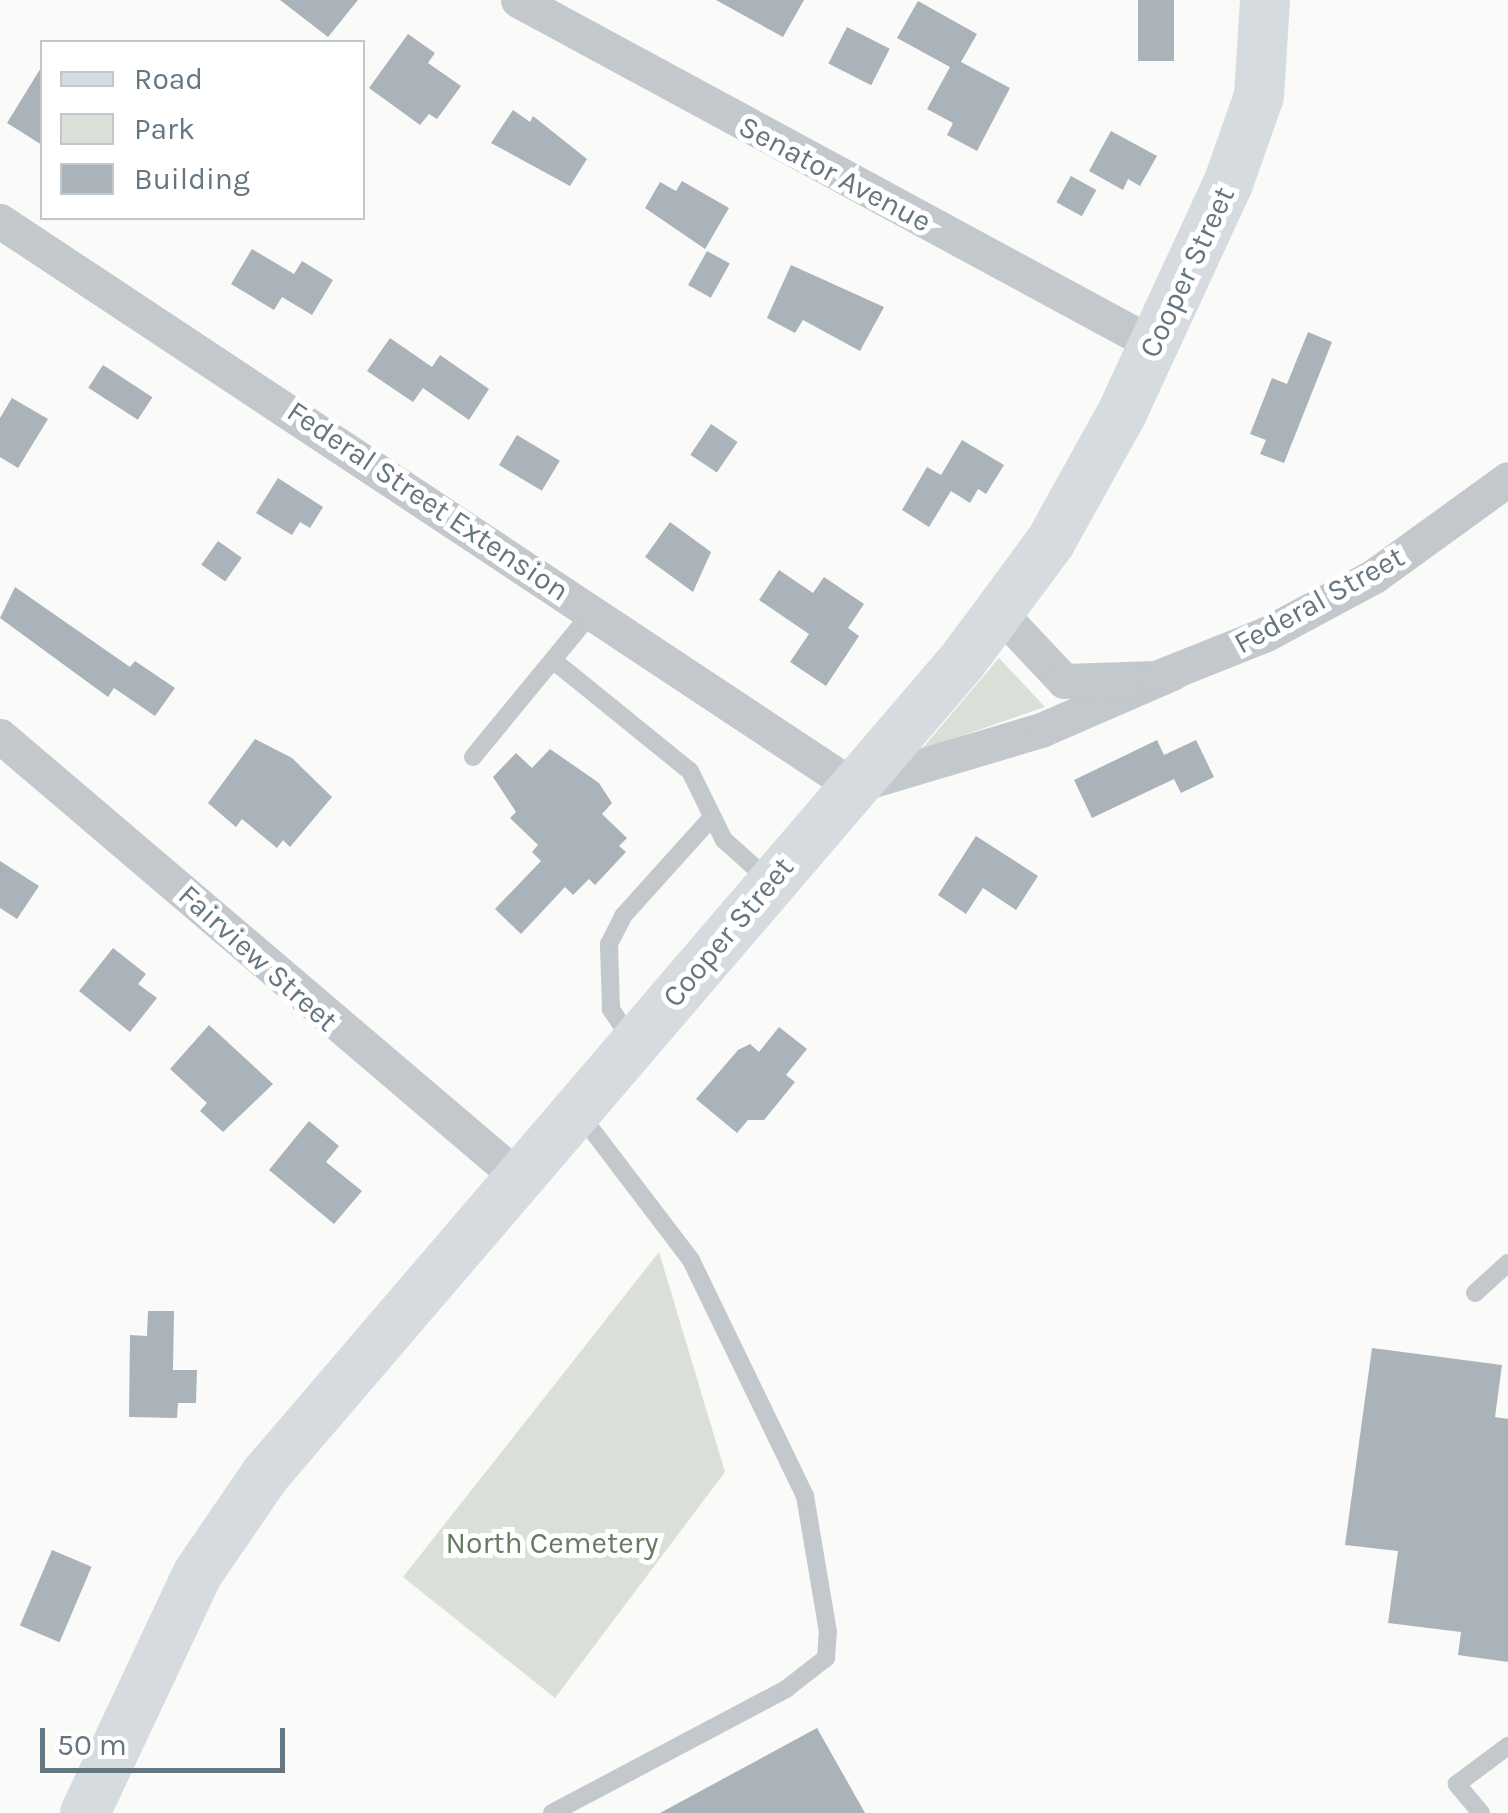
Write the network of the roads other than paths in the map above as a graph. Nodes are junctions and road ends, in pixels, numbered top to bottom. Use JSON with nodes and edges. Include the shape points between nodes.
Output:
{"nodes":[{"id":1,"x":518,"y":0,"type":"edge"},
{"id":2,"x":1265,"y":0,"type":"edge"},
{"id":3,"x":0,"y":221,"type":"edge"},
{"id":4,"x":1154,"y":344,"type":"junction"},
{"id":5,"x":1508,"y":479,"type":"edge"},
{"id":6,"x":593,"y":611,"type":"junction"},
{"id":7,"x":1000,"y":613,"type":"junction"},
{"id":8,"x":554,"y":661,"type":"junction"},
{"id":9,"x":1172,"y":673,"type":"junction"},
{"id":10,"x":0,"y":736,"type":"edge"},
{"id":11,"x":473,"y":756,"type":"dead end"},
{"id":12,"x":854,"y":786,"type":"junction"},
{"id":13,"x":712,"y":817,"type":"junction"},
{"id":14,"x":770,"y":882,"type":"junction"},
{"id":15,"x":634,"y":1043,"type":"junction"},
{"id":16,"x":576,"y":1109,"type":"junction"},
{"id":17,"x":518,"y":1178,"type":"junction"},
{"id":18,"x":1508,"y":1262,"type":"edge"},
{"id":19,"x":1475,"y":1293,"type":"dead end"},
{"id":20,"x":1508,"y":1746,"type":"edge"},
{"id":21,"x":85,"y":1813,"type":"edge"},
{"id":22,"x":552,"y":1813,"type":"edge"},
{"id":23,"x":1481,"y":1813,"type":"edge"}],
"edges":[{"from":1,"to":4,"type":"street","name":"Senator Avenue"},
{"from":2,"to":4,"type":"street","name":"Cooper Street","via":[[1266,54],[1247,137]]},
{"from":3,"to":6,"type":"street","name":"Federal Street Extension"},
{"from":4,"to":7,"type":"street","name":"Cooper Street","via":[[1087,480]]},
{"from":5,"to":9,"type":"street","name":"Federal Street","via":[[1374,576]]},
{"from":6,"to":8,"type":"lane"},
{"from":6,"to":12,"type":"street","name":"Federal Street Extension"},
{"from":7,"to":9,"type":"street","name":"Federal Street","via":[[1064,681],[1113,685]]},
{"from":7,"to":12,"type":"street","name":"Cooper Street"},
{"from":8,"to":11,"type":"lane"},
{"from":8,"to":13,"type":"lane","via":[[663,745],[690,772]]},
{"from":9,"to":12,"type":"street","name":"Federal Street","via":[[1042,730]]},
{"from":10,"to":17,"type":"street","name":"Fairview Street"},
{"from":12,"to":14,"type":"street","name":"Cooper Street"},
{"from":13,"to":14,"type":"lane","via":[[724,840]]},
{"from":13,"to":15,"type":"lane","via":[[623,916],[608,944],[612,1009]]},
{"from":14,"to":15,"type":"street","name":"Cooper Street"},
{"from":15,"to":16,"type":"street","name":"Cooper Street"},
{"from":16,"to":17,"type":"street","name":"Cooper Street"},
{"from":16,"to":22,"type":"lane","via":[[692,1260],[805,1496],[828,1632],[826,1658],[786,1689]]},
{"from":17,"to":21,"type":"street","name":"Cooper Street","via":[[305,1422],[219,1539]]},
{"from":18,"to":19,"type":"lane"},
{"from":20,"to":23,"type":"lane","via":[[1457,1784]]}]}
